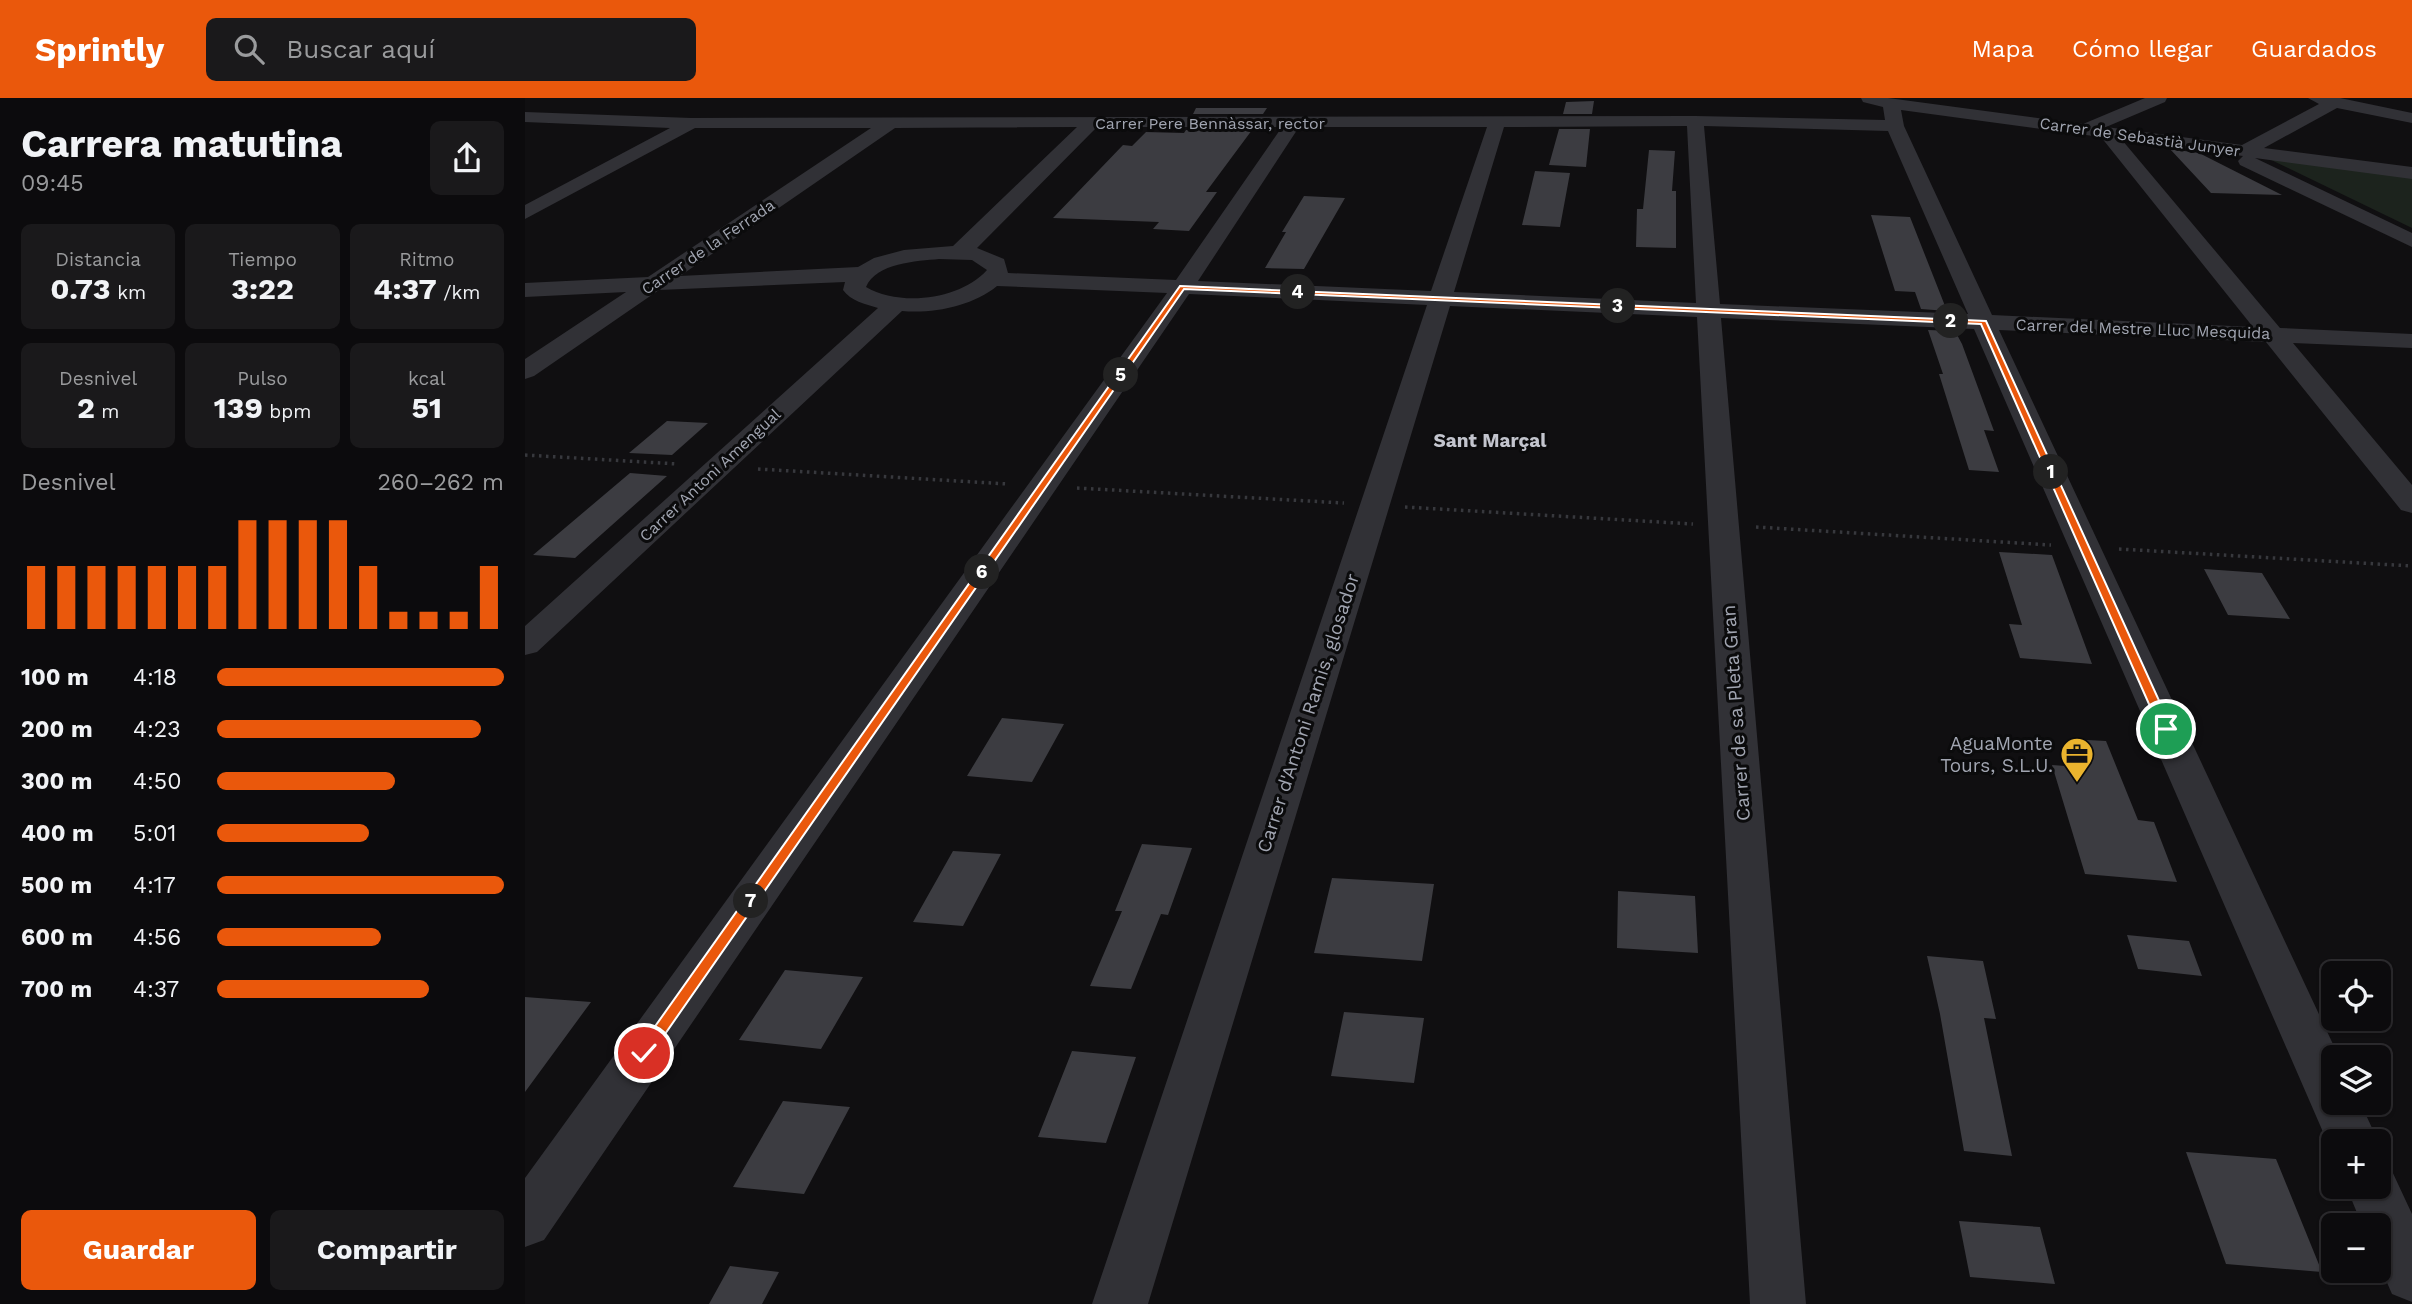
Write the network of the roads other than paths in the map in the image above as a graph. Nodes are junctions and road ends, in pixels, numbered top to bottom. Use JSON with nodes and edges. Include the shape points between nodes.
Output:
{"nodes":[{"id":1,"x":1976,"y":98,"type":"edge"},
{"id":2,"x":2159,"y":98,"type":"edge"},
{"id":3,"x":2316,"y":98,"type":"edge"},
{"id":4,"x":2335,"y":102,"type":"junction"},
{"id":5,"x":1885,"y":109,"type":"edge"},
{"id":6,"x":1941,"y":111,"type":"junction"},
{"id":7,"x":525,"y":117,"type":"edge"},
{"id":8,"x":2412,"y":118,"type":"edge"},
{"id":9,"x":1695,"y":121,"type":"junction"},
{"id":10,"x":1294,"y":122,"type":"junction"},
{"id":11,"x":1497,"y":122,"type":"junction"},
{"id":12,"x":890,"y":123,"type":"junction"},
{"id":13,"x":1092,"y":123,"type":"junction"},
{"id":14,"x":691,"y":124,"type":"junction"},
{"id":15,"x":2084,"y":130,"type":"junction"},
{"id":16,"x":2106,"y":132,"type":"junction"},
{"id":17,"x":2217,"y":147,"type":"junction"},
{"id":18,"x":2244,"y":151,"type":"junction"},
{"id":19,"x":2412,"y":173,"type":"edge"},
{"id":20,"x":525,"y":213,"type":"edge"},
{"id":21,"x":2412,"y":241,"type":"edge"},
{"id":22,"x":960,"y":252,"type":"junction"},
{"id":23,"x":861,"y":274,"type":"junction"},
{"id":24,"x":994,"y":279,"type":"junction"},
{"id":25,"x":654,"y":284,"type":"junction"},
{"id":26,"x":1182,"y":287,"type":"junction"},
{"id":27,"x":525,"y":290,"type":"edge"},
{"id":28,"x":1440,"y":299,"type":"junction"},
{"id":29,"x":895,"y":305,"type":"junction"},
{"id":30,"x":1707,"y":310,"type":"junction"},
{"id":31,"x":1984,"y":322,"type":"junction"},
{"id":32,"x":2272,"y":335,"type":"junction"},
{"id":33,"x":2412,"y":341,"type":"edge"},
{"id":34,"x":525,"y":371,"type":"edge"},
{"id":35,"x":2412,"y":504,"type":"edge"},
{"id":36,"x":525,"y":645,"type":"edge"},
{"id":37,"x":2321,"y":1071,"type":"edge"},
{"id":38,"x":2378,"y":1199,"type":"edge"},
{"id":39,"x":525,"y":1222,"type":"edge"},
{"id":40,"x":2412,"y":1275,"type":"edge"},
{"id":41,"x":1120,"y":1304,"type":"edge"},
{"id":42,"x":1778,"y":1304,"type":"edge"}],
"edges":[{"from":1,"to":6,"type":"street"},
{"from":2,"to":15,"type":"street"},
{"from":3,"to":4,"type":"street"},
{"from":4,"to":8,"type":"street"},
{"from":4,"to":18,"type":"street"},
{"from":5,"to":6,"type":"street","name":"Carrer de Sebastià Junyer"},
{"from":5,"to":9,"type":"street","name":"Carrer Pere Bennàssar, rector"},
{"from":5,"to":31,"type":"street"},
{"from":6,"to":15,"type":"street","name":"Carrer de Sebastià Junyer"},
{"from":7,"to":14,"type":"street","name":"Carrer Pere Bennàssar, rector"},
{"from":9,"to":11,"type":"street","name":"Carrer Pere Bennàssar, rector"},
{"from":9,"to":30,"type":"street","name":"Carrer de sa Pleta Gran"},
{"from":10,"to":11,"type":"street","name":"Carrer Pere Bennàssar, rector"},
{"from":10,"to":13,"type":"street","name":"Carrer Pere Bennàssar, rector"},
{"from":10,"to":26,"type":"street"},
{"from":11,"to":28,"type":"street","name":"Carrer d'Antoni Ramis, glosador"},
{"from":12,"to":13,"type":"street","name":"Carrer Pere Bennàssar, rector"},
{"from":12,"to":14,"type":"street","name":"Carrer Pere Bennàssar, rector"},
{"from":12,"to":25,"type":"street","name":"Carrer de la Ferrada"},
{"from":13,"to":22,"type":"street"},
{"from":14,"to":20,"type":"street"},
{"from":15,"to":16,"type":"street","name":"Carrer de Sebastià Junyer"},
{"from":16,"to":17,"type":"street","name":"Carrer de Sebastià Junyer"},
{"from":16,"to":32,"type":"street"},
{"from":17,"to":18,"type":"street","name":"Carrer de Sebastià Junyer"},
{"from":17,"to":21,"type":"street"},
{"from":18,"to":19,"type":"street","name":"Carrer de Sebastià Junyer"},
{"from":22,"to":23,"type":"street","via":[[893,259]]},
{"from":22,"to":24,"type":"street","via":[[996,264]]},
{"from":23,"to":25,"type":"street"},
{"from":23,"to":29,"type":"street","via":[[855,290],[862,297]]},
{"from":24,"to":26,"type":"street","name":"Carrer del Mestre Lluc Mesquida"},
{"from":24,"to":29,"type":"street","via":[[954,298]]},
{"from":25,"to":27,"type":"street"},
{"from":25,"to":34,"type":"street","name":"Carrer de la Ferrada"},
{"from":26,"to":28,"type":"street","name":"Carrer del Mestre Lluc Mesquida"},
{"from":26,"to":39,"type":"street"},
{"from":28,"to":30,"type":"street","name":"Carrer del Mestre Lluc Mesquida"},
{"from":28,"to":41,"type":"street","name":"Carrer d'Antoni Ramis, glosador"},
{"from":29,"to":36,"type":"street","name":"Carrer Antoni Amengual"},
{"from":30,"to":31,"type":"street","name":"Carrer del Mestre Lluc Mesquida"},
{"from":30,"to":42,"type":"street","name":"Carrer de sa Pleta Gran"},
{"from":31,"to":32,"type":"street","name":"Carrer del Mestre Lluc Mesquida"},
{"from":31,"to":37,"type":"street"},
{"from":32,"to":33,"type":"street","name":"Carrer del Mestre Lluc Mesquida"},
{"from":32,"to":35,"type":"street"},
{"from":38,"to":40,"type":"street"}]}
